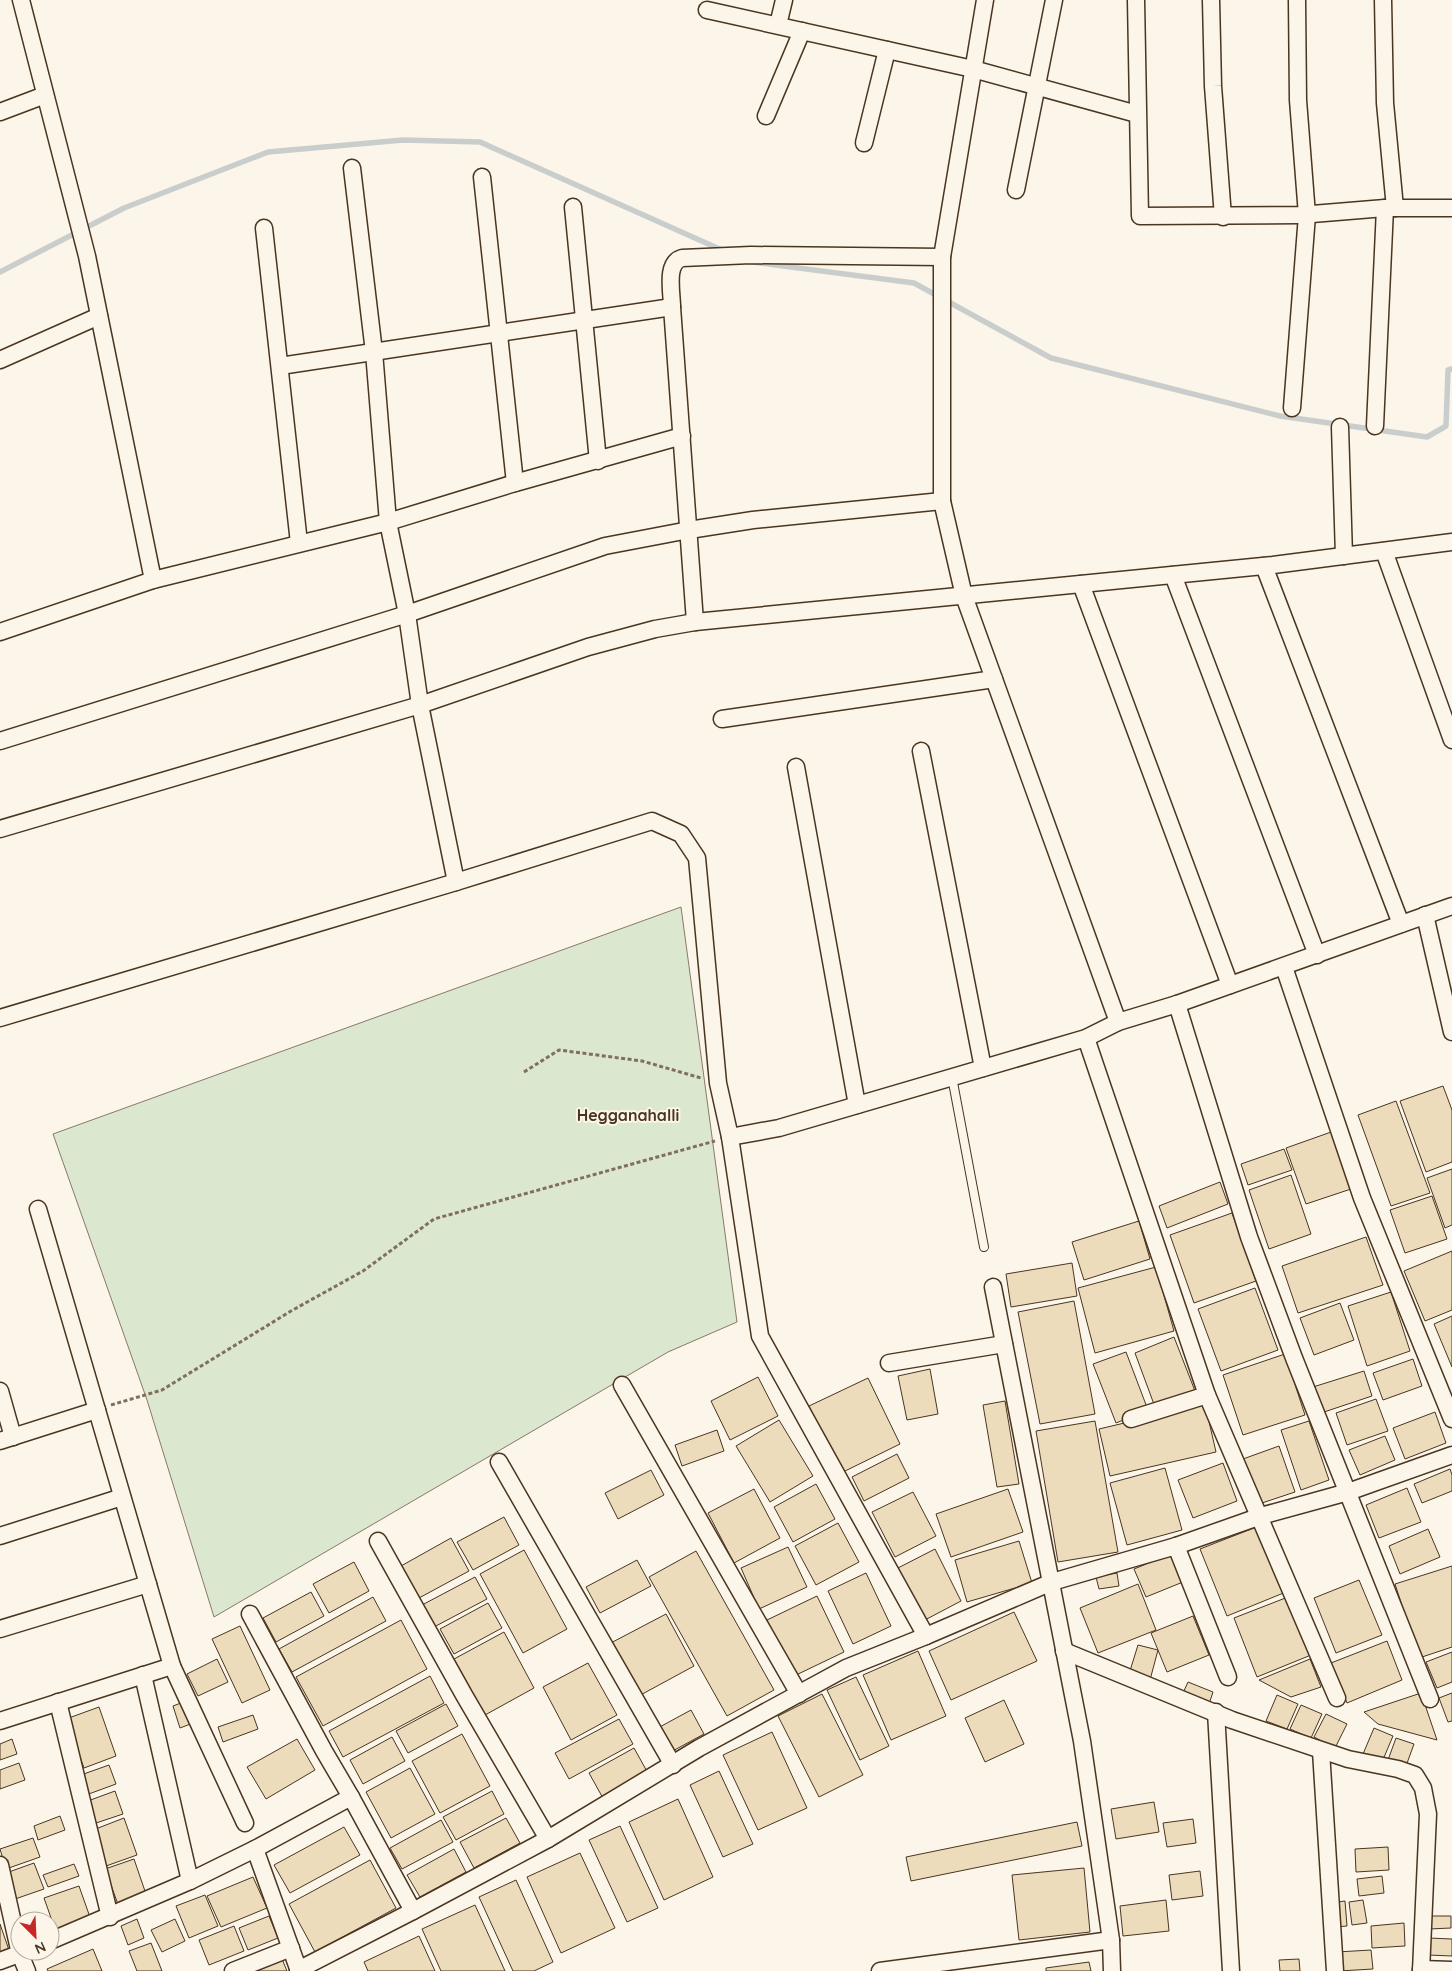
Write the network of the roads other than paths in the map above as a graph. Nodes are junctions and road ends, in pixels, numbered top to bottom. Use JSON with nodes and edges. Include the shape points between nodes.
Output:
{"nodes":[{"id":1,"x":21,"y":0,"type":"edge"},
{"id":2,"x":784,"y":0,"type":"edge"},
{"id":3,"x":985,"y":0,"type":"edge"},
{"id":4,"x":1054,"y":0,"type":"edge"},
{"id":5,"x":1136,"y":0,"type":"edge"},
{"id":6,"x":1210,"y":0,"type":"edge"},
{"id":7,"x":1297,"y":0,"type":"edge"},
{"id":8,"x":1383,"y":0,"type":"edge"},
{"id":9,"x":707,"y":10,"type":"dead end"},
{"id":10,"x":778,"y":26,"type":"junction"},
{"id":11,"x":802,"y":31,"type":"junction"},
{"id":12,"x":888,"y":50,"type":"junction"},
{"id":13,"x":973,"y":69,"type":"junction"},
{"id":14,"x":1036,"y":86,"type":"junction"},
{"id":15,"x":45,"y":94,"type":"junction"},
{"id":16,"x":0,"y":112,"type":"edge"},
{"id":17,"x":1137,"y":114,"type":"junction"},
{"id":18,"x":766,"y":116,"type":"dead end"},
{"id":19,"x":864,"y":143,"type":"dead end"},
{"id":20,"x":352,"y":168,"type":"dead end"},
{"id":21,"x":482,"y":177,"type":"dead end"},
{"id":22,"x":1016,"y":190,"type":"dead end"},
{"id":23,"x":573,"y":207,"type":"dead end"},
{"id":24,"x":1390,"y":208,"type":"junction"},
{"id":25,"x":1452,"y":208,"type":"edge"},
{"id":26,"x":1307,"y":215,"type":"junction"},
{"id":27,"x":1222,"y":217,"type":"junction"},
{"id":28,"x":264,"y":228,"type":"dead end"},
{"id":29,"x":942,"y":257,"type":"junction"},
{"id":30,"x":672,"y":306,"type":"junction"},
{"id":31,"x":100,"y":316,"type":"junction"},
{"id":32,"x":584,"y":320,"type":"junction"},
{"id":33,"x":498,"y":333,"type":"junction"},
{"id":34,"x":374,"y":352,"type":"junction"},
{"id":35,"x":0,"y":360,"type":"edge"},
{"id":36,"x":280,"y":366,"type":"junction"},
{"id":37,"x":1292,"y":408,"type":"dead end"},
{"id":38,"x":1375,"y":426,"type":"dead end"},
{"id":39,"x":1340,"y":427,"type":"dead end"},
{"id":40,"x":682,"y":436,"type":"junction"},
{"id":41,"x":598,"y":461,"type":"junction"},
{"id":42,"x":514,"y":483,"type":"junction"},
{"id":43,"x":942,"y":501,"type":"junction"},
{"id":44,"x":388,"y":522,"type":"junction"},
{"id":45,"x":689,"y":530,"type":"junction"},
{"id":46,"x":1452,"y":542,"type":"edge"},
{"id":47,"x":299,"y":543,"type":"junction"},
{"id":48,"x":1384,"y":551,"type":"junction"},
{"id":49,"x":1344,"y":556,"type":"junction"},
{"id":50,"x":1264,"y":566,"type":"junction"},
{"id":51,"x":1173,"y":575,"type":"junction"},
{"id":52,"x":153,"y":580,"type":"junction"},
{"id":53,"x":1081,"y":584,"type":"junction"},
{"id":54,"x":964,"y":596,"type":"junction"},
{"id":55,"x":407,"y":614,"type":"junction"},
{"id":56,"x":695,"y":622,"type":"junction"},
{"id":57,"x":0,"y":632,"type":"edge"},
{"id":58,"x":994,"y":679,"type":"junction"},
{"id":59,"x":420,"y":704,"type":"junction"},
{"id":60,"x":1446,"y":704,"type":"edge"},
{"id":61,"x":722,"y":718,"type":"dead end"},
{"id":62,"x":1452,"y":740,"type":"edge"},
{"id":63,"x":0,"y":741,"type":"edge"},
{"id":64,"x":921,"y":751,"type":"dead end"},
{"id":65,"x":796,"y":767,"type":"dead end"},
{"id":66,"x":0,"y":829,"type":"edge"},
{"id":67,"x":456,"y":882,"type":"junction"},
{"id":68,"x":1452,"y":906,"type":"edge"},
{"id":69,"x":1425,"y":915,"type":"junction"},
{"id":70,"x":1401,"y":924,"type":"junction"},
{"id":71,"x":1317,"y":955,"type":"junction"},
{"id":72,"x":1284,"y":967,"type":"junction"},
{"id":73,"x":1230,"y":986,"type":"junction"},
{"id":74,"x":1177,"y":1004,"type":"junction"},
{"id":75,"x":0,"y":1018,"type":"edge"},
{"id":76,"x":1118,"y":1022,"type":"junction"},
{"id":77,"x":1452,"y":1032,"type":"edge"},
{"id":78,"x":1086,"y":1038,"type":"junction"},
{"id":79,"x":983,"y":1068,"type":"junction"},
{"id":80,"x":952,"y":1077,"type":"junction"},
{"id":81,"x":857,"y":1105,"type":"junction"},
{"id":82,"x":730,"y":1137,"type":"junction"},
{"id":83,"x":38,"y":1209,"type":"dead end"},
{"id":84,"x":984,"y":1246,"type":"dead end"},
{"id":85,"x":993,"y":1287,"type":"dead end"},
{"id":86,"x":1004,"y":1344,"type":"junction"},
{"id":87,"x":889,"y":1363,"type":"dead end"},
{"id":88,"x":622,"y":1385,"type":"dead end"},
{"id":89,"x":0,"y":1390,"type":"edge"},
{"id":90,"x":1207,"y":1394,"type":"junction"},
{"id":91,"x":97,"y":1410,"type":"junction"},
{"id":92,"x":1131,"y":1419,"type":"dead end"},
{"id":93,"x":1452,"y":1419,"type":"edge"},
{"id":94,"x":7,"y":1439,"type":"edge"},
{"id":95,"x":1452,"y":1456,"type":"edge"},
{"id":96,"x":498,"y":1462,"type":"dead end"},
{"id":97,"x":1348,"y":1492,"type":"junction"},
{"id":98,"x":122,"y":1496,"type":"junction"},
{"id":99,"x":1261,"y":1516,"type":"junction"},
{"id":100,"x":0,"y":1536,"type":"edge"},
{"id":101,"x":378,"y":1541,"type":"dead end"},
{"id":102,"x":1176,"y":1546,"type":"junction"},
{"id":103,"x":1052,"y":1582,"type":"junction"},
{"id":104,"x":148,"y":1584,"type":"junction"},
{"id":105,"x":250,"y":1614,"type":"dead end"},
{"id":106,"x":0,"y":1629,"type":"edge"},
{"id":107,"x":926,"y":1636,"type":"junction"},
{"id":108,"x":1064,"y":1651,"type":"junction"},
{"id":109,"x":172,"y":1666,"type":"junction"},
{"id":110,"x":144,"y":1675,"type":"junction"},
{"id":111,"x":1228,"y":1677,"type":"dead end"},
{"id":112,"x":799,"y":1694,"type":"junction"},
{"id":113,"x":1337,"y":1698,"type":"dead end"},
{"id":114,"x":1430,"y":1699,"type":"dead end"},
{"id":115,"x":58,"y":1702,"type":"junction"},
{"id":116,"x":1216,"y":1712,"type":"junction"},
{"id":117,"x":0,"y":1721,"type":"edge"},
{"id":118,"x":1321,"y":1751,"type":"junction"},
{"id":119,"x":673,"y":1765,"type":"junction"},
{"id":120,"x":351,"y":1797,"type":"junction"},
{"id":121,"x":245,"y":1823,"type":"dead end"},
{"id":122,"x":548,"y":1839,"type":"junction"},
{"id":123,"x":256,"y":1849,"type":"junction"},
{"id":124,"x":0,"y":1865,"type":"edge"},
{"id":125,"x":190,"y":1881,"type":"junction"},
{"id":126,"x":12,"y":1911,"type":"edge"},
{"id":127,"x":413,"y":1911,"type":"junction"},
{"id":128,"x":110,"y":1916,"type":"junction"},
{"id":129,"x":60,"y":1938,"type":"edge"},
{"id":130,"x":1111,"y":1940,"type":"junction"},
{"id":131,"x":291,"y":1948,"type":"junction"},
{"id":132,"x":299,"y":1970,"type":"edge"},
{"id":133,"x":1421,"y":1970,"type":"edge"},
{"id":134,"x":1452,"y":1970,"type":"edge"},
{"id":135,"x":233,"y":1971,"type":"edge"},
{"id":136,"x":880,"y":1971,"type":"edge"},
{"id":137,"x":1112,"y":1971,"type":"edge"},
{"id":138,"x":1232,"y":1971,"type":"edge"},
{"id":139,"x":1335,"y":1971,"type":"edge"}],
"edges":[{"from":1,"to":15,"type":"street"},
{"from":2,"to":10,"type":"street"},
{"from":3,"to":13,"type":"street"},
{"from":4,"to":14,"type":"street"},
{"from":5,"to":17,"type":"street"},
{"from":6,"to":27,"type":"street"},
{"from":7,"to":26,"type":"street","via":[[1298,100]]},
{"from":8,"to":24,"type":"street"},
{"from":9,"to":10,"type":"street"},
{"from":10,"to":11,"type":"street"},
{"from":11,"to":12,"type":"street"},
{"from":11,"to":18,"type":"street"},
{"from":12,"to":13,"type":"street"},
{"from":12,"to":19,"type":"street"},
{"from":13,"to":14,"type":"street"},
{"from":13,"to":29,"type":"street"},
{"from":14,"to":17,"type":"street"},
{"from":14,"to":22,"type":"street"},
{"from":15,"to":16,"type":"street"},
{"from":15,"to":31,"type":"street"},
{"from":17,"to":27,"type":"street","via":[[1140,216]]},
{"from":20,"to":34,"type":"street"},
{"from":21,"to":33,"type":"street"},
{"from":23,"to":32,"type":"street"},
{"from":24,"to":25,"type":"street"},
{"from":24,"to":26,"type":"street"},
{"from":24,"to":38,"type":"street"},
{"from":26,"to":27,"type":"street"},
{"from":26,"to":37,"type":"street"},
{"from":28,"to":36,"type":"street"},
{"from":29,"to":30,"type":"street","via":[[751,255],[682,258],[675,261],[671,270]]},
{"from":29,"to":43,"type":"street"},
{"from":30,"to":32,"type":"street"},
{"from":30,"to":40,"type":"street"},
{"from":31,"to":35,"type":"street"},
{"from":31,"to":52,"type":"street"},
{"from":32,"to":33,"type":"street"},
{"from":32,"to":41,"type":"street"},
{"from":33,"to":34,"type":"street"},
{"from":33,"to":42,"type":"street"},
{"from":34,"to":36,"type":"street"},
{"from":34,"to":44,"type":"street"},
{"from":36,"to":47,"type":"street"},
{"from":39,"to":49,"type":"street"},
{"from":40,"to":41,"type":"street"},
{"from":40,"to":45,"type":"street"},
{"from":41,"to":42,"type":"street"},
{"from":42,"to":44,"type":"street"},
{"from":43,"to":45,"type":"street","via":[[753,520]]},
{"from":43,"to":54,"type":"street"},
{"from":44,"to":47,"type":"street"},
{"from":44,"to":55,"type":"street"},
{"from":45,"to":55,"type":"street","via":[[587,551]]},
{"from":45,"to":56,"type":"street"},
{"from":46,"to":48,"type":"street"},
{"from":47,"to":52,"type":"street"},
{"from":48,"to":49,"type":"street"},
{"from":48,"to":60,"type":"street"},
{"from":49,"to":50,"type":"street"},
{"from":50,"to":51,"type":"street"},
{"from":50,"to":70,"type":"street"},
{"from":51,"to":53,"type":"street"},
{"from":51,"to":71,"type":"street"},
{"from":52,"to":57,"type":"street"},
{"from":53,"to":54,"type":"street"},
{"from":53,"to":73,"type":"street"},
{"from":54,"to":56,"type":"street"},
{"from":54,"to":58,"type":"street"},
{"from":55,"to":59,"type":"street"},
{"from":55,"to":63,"type":"street"},
{"from":56,"to":59,"type":"street","via":[[588,647]]},
{"from":58,"to":61,"type":"street"},
{"from":58,"to":76,"type":"street"},
{"from":59,"to":66,"type":"street"},
{"from":59,"to":67,"type":"street"},
{"from":60,"to":62,"type":"street"},
{"from":64,"to":79,"type":"street"},
{"from":65,"to":81,"type":"street"},
{"from":67,"to":75,"type":"street"},
{"from":67,"to":82,"type":"street","via":[[652,821],[681,834],[697,858],[718,1083]]},
{"from":68,"to":69,"type":"street"},
{"from":69,"to":70,"type":"street"},
{"from":69,"to":77,"type":"street"},
{"from":70,"to":71,"type":"street"},
{"from":71,"to":72,"type":"street"},
{"from":72,"to":73,"type":"street"},
{"from":72,"to":93,"type":"street","via":[[1362,1198]]},
{"from":73,"to":74,"type":"street"},
{"from":74,"to":76,"type":"street"},
{"from":74,"to":97,"type":"street","via":[[1249,1237]]},
{"from":76,"to":78,"type":"street"},
{"from":78,"to":79,"type":"street"},
{"from":78,"to":90,"type":"street"},
{"from":79,"to":80,"type":"street"},
{"from":80,"to":81,"type":"street"},
{"from":80,"to":84,"type":"lane"},
{"from":81,"to":82,"type":"street","via":[[779,1128]]},
{"from":82,"to":107,"type":"street","via":[[760,1336]]},
{"from":83,"to":91,"type":"street"},
{"from":85,"to":86,"type":"street"},
{"from":86,"to":87,"type":"street"},
{"from":86,"to":103,"type":"street"},
{"from":88,"to":112,"type":"street"},
{"from":89,"to":94,"type":"street"},
{"from":90,"to":92,"type":"street"},
{"from":90,"to":99,"type":"street"},
{"from":91,"to":94,"type":"street"},
{"from":91,"to":98,"type":"street"},
{"from":95,"to":97,"type":"street"},
{"from":96,"to":119,"type":"street"},
{"from":97,"to":99,"type":"street"},
{"from":97,"to":114,"type":"street"},
{"from":98,"to":100,"type":"street"},
{"from":98,"to":104,"type":"street"},
{"from":99,"to":102,"type":"street"},
{"from":99,"to":113,"type":"street"},
{"from":101,"to":122,"type":"street"},
{"from":102,"to":103,"type":"street"},
{"from":102,"to":111,"type":"street"},
{"from":103,"to":107,"type":"street"},
{"from":103,"to":108,"type":"street"},
{"from":104,"to":106,"type":"street"},
{"from":104,"to":109,"type":"street"},
{"from":105,"to":120,"type":"street"},
{"from":107,"to":112,"type":"street","via":[[846,1668]]},
{"from":108,"to":116,"type":"street"},
{"from":108,"to":130,"type":"street","via":[[1082,1741]]},
{"from":109,"to":110,"type":"street"},
{"from":109,"to":121,"type":"street"},
{"from":110,"to":115,"type":"street"},
{"from":110,"to":125,"type":"street"},
{"from":112,"to":119,"type":"street"},
{"from":115,"to":117,"type":"street"},
{"from":115,"to":128,"type":"street"},
{"from":116,"to":118,"type":"street"},
{"from":116,"to":138,"type":"street"},
{"from":118,"to":133,"type":"street","via":[[1415,1775],[1423,1788],[1428,1814]]},
{"from":118,"to":139,"type":"street"},
{"from":119,"to":122,"type":"street"},
{"from":120,"to":123,"type":"street"},
{"from":120,"to":127,"type":"street"},
{"from":122,"to":127,"type":"street"},
{"from":123,"to":125,"type":"street"},
{"from":123,"to":131,"type":"street"},
{"from":124,"to":126,"type":"street"},
{"from":125,"to":128,"type":"street"},
{"from":127,"to":132,"type":"street"},
{"from":128,"to":129,"type":"street"},
{"from":130,"to":136,"type":"street"},
{"from":130,"to":137,"type":"street"},
{"from":131,"to":132,"type":"street"},
{"from":131,"to":135,"type":"street"},
{"from":133,"to":134,"type":"street"}]}
